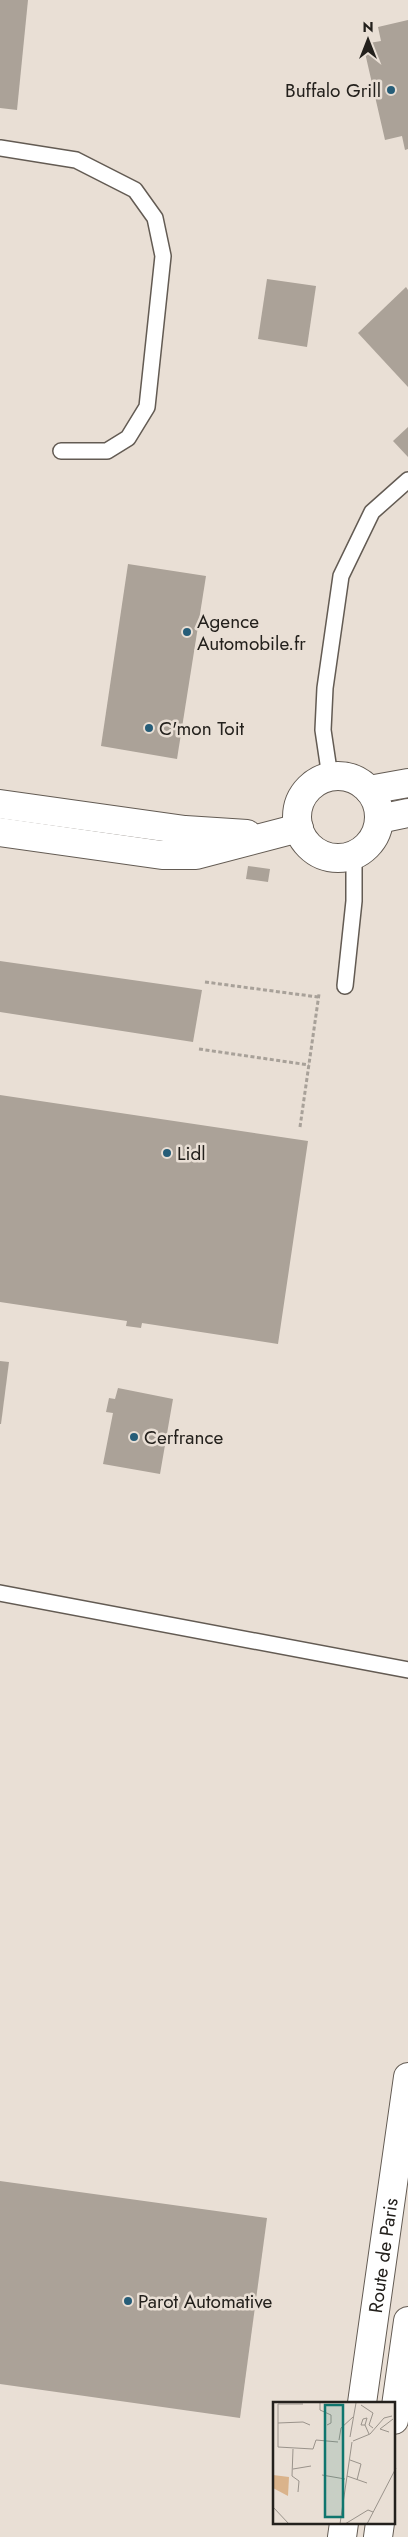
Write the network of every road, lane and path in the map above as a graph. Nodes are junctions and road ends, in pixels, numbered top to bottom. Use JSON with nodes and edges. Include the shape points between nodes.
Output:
{"nodes":[{"id":1,"x":0,"y":148,"type":"edge"},
{"id":2,"x":61,"y":451,"type":"dead end"},
{"id":3,"x":408,"y":480,"type":"edge"},
{"id":4,"x":330,"y":777,"type":"junction"},
{"id":5,"x":408,"y":783,"type":"edge"},
{"id":6,"x":369,"y":790,"type":"junction"},
{"id":7,"x":0,"y":804,"type":"edge"},
{"id":8,"x":408,"y":813,"type":"edge"},
{"id":9,"x":380,"y":819,"type":"junction"},
{"id":10,"x":299,"y":828,"type":"junction"},
{"id":11,"x":0,"y":832,"type":"edge"},
{"id":12,"x":268,"y":836,"type":"junction"},
{"id":13,"x":354,"y":856,"type":"junction"},
{"id":14,"x":205,"y":982,"type":"dead end"},
{"id":15,"x":345,"y":986,"type":"dead end"},
{"id":16,"x":320,"y":990,"type":"dead end"},
{"id":17,"x":318,"y":998,"type":"junction"},
{"id":18,"x":199,"y":1049,"type":"dead end"},
{"id":19,"x":309,"y":1065,"type":"junction"},
{"id":20,"x":300,"y":1127,"type":"dead end"},
{"id":21,"x":0,"y":1593,"type":"edge"},
{"id":22,"x":408,"y":1670,"type":"edge"},
{"id":23,"x":408,"y":2078,"type":"edge"},
{"id":24,"x":408,"y":2321,"type":"edge"},
{"id":25,"x":362,"y":2402,"type":"edge"},
{"id":26,"x":396,"y":2406,"type":"edge"},
{"id":27,"x":344,"y":2524,"type":"edge"},
{"id":28,"x":380,"y":2524,"type":"edge"},
{"id":29,"x":342,"y":2537,"type":"edge"},
{"id":30,"x":378,"y":2537,"type":"edge"}],
"edges":[{"from":1,"to":2,"type":"lane","via":[[76,160],[134,190],[155,218],[163,256],[147,407],[128,438],[107,451]]},
{"from":3,"to":4,"type":"lane","via":[[372,512],[341,576],[324,688],[323,730]]},
{"from":4,"to":6,"type":"street","via":[[344,776]]},
{"from":4,"to":10,"type":"street","via":[[307,790],[297,815]]},
{"from":5,"to":6,"type":"street"},
{"from":6,"to":9,"type":"street"},
{"from":7,"to":12,"type":"street","via":[[185,830]]},
{"from":8,"to":9,"type":"street"},
{"from":9,"to":13,"type":"street","via":[[372,841]]},
{"from":10,"to":12,"type":"street"},
{"from":10,"to":13,"type":"street","via":[[304,841],[326,857]]},
{"from":11,"to":12,"type":"street","via":[[162,855],[196,856]]},
{"from":13,"to":15,"type":"lane","via":[[354,901]]},
{"from":14,"to":17,"type":"path"},
{"from":16,"to":17,"type":"path"},
{"from":17,"to":19,"type":"path"},
{"from":18,"to":19,"type":"path"},
{"from":19,"to":20,"type":"path"},
{"from":21,"to":22,"type":"lane"},
{"from":23,"to":25,"type":"street","name":"Route de Paris"},
{"from":24,"to":26,"type":"street","name":"Route de Paris"},
{"from":27,"to":29,"type":"street"},
{"from":28,"to":30,"type":"street"}]}
